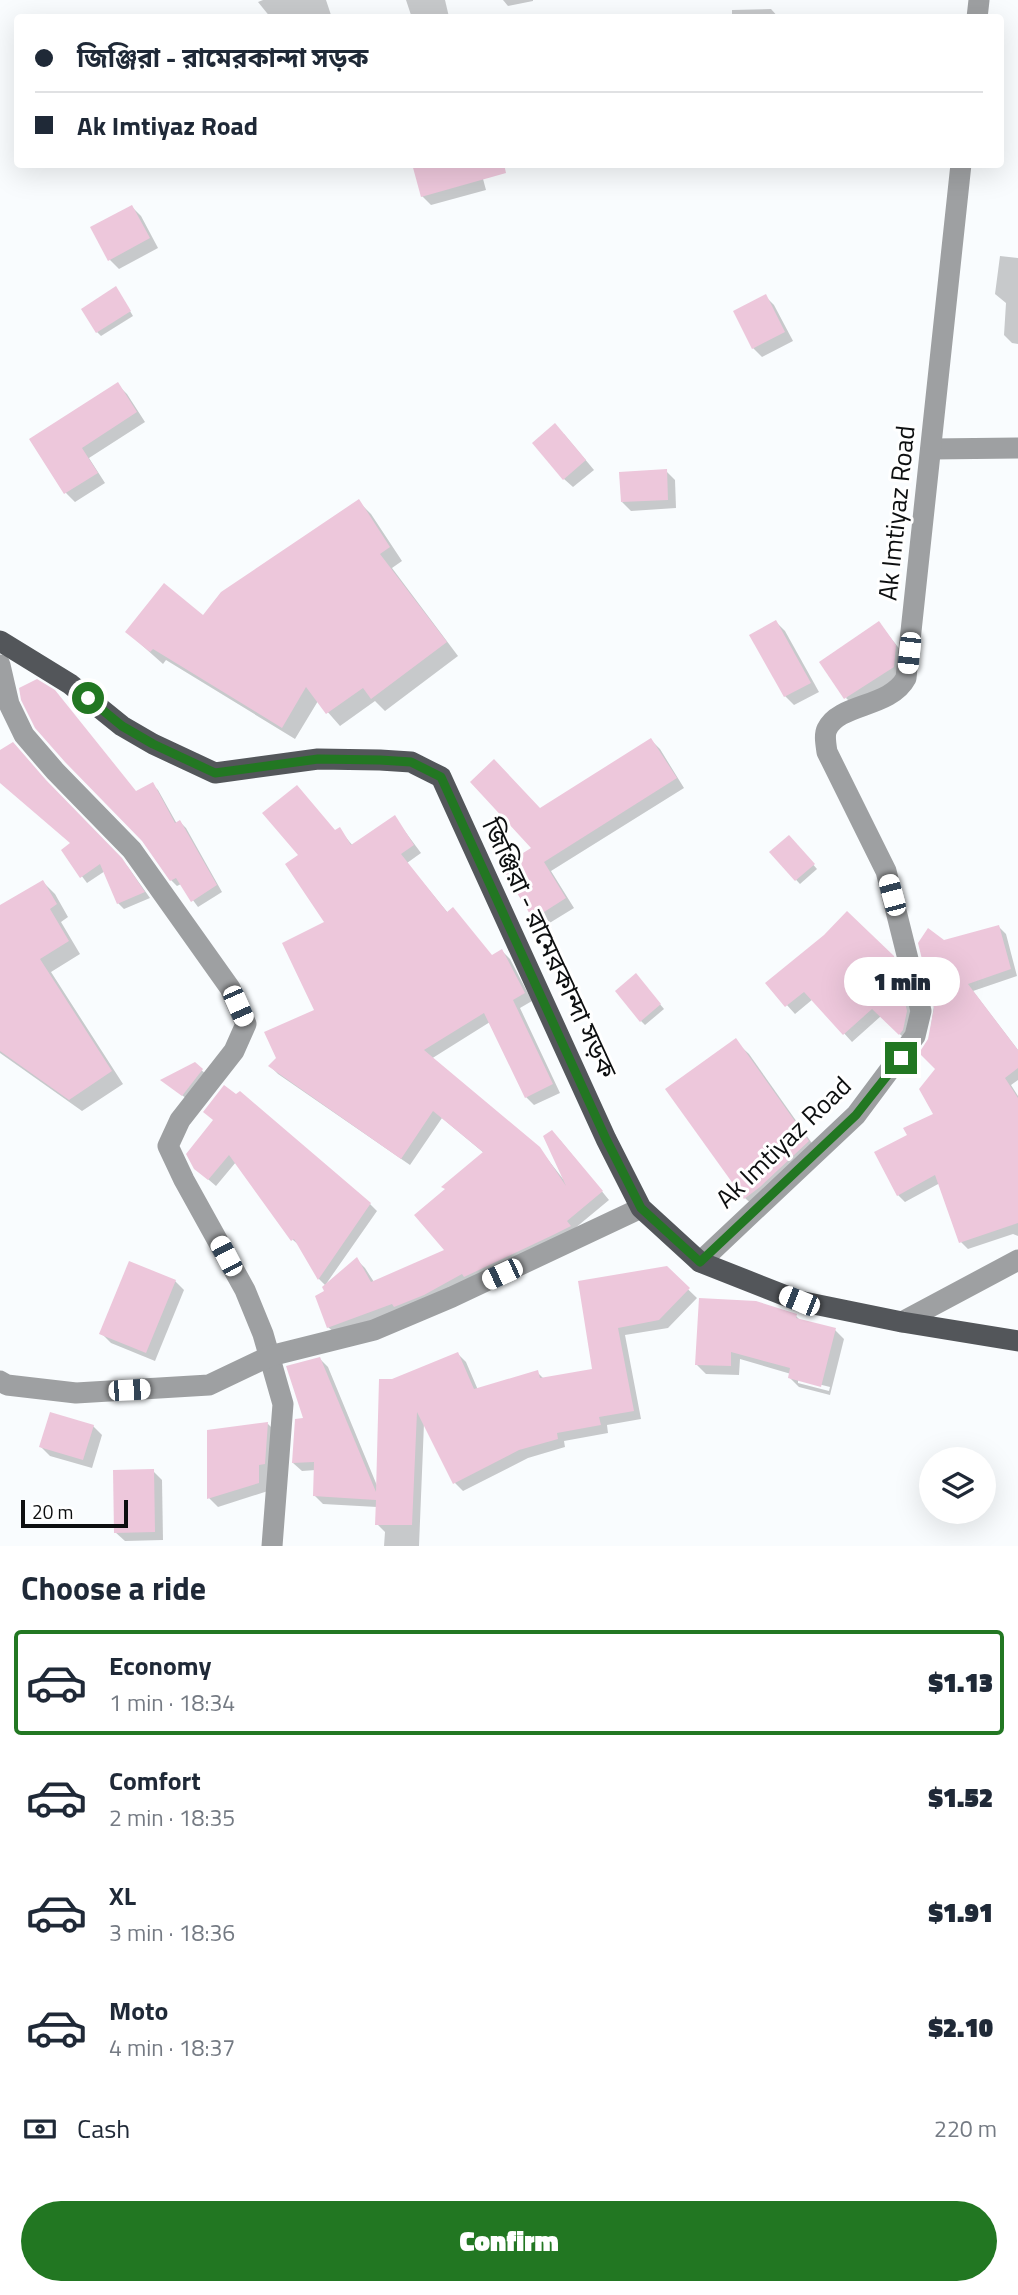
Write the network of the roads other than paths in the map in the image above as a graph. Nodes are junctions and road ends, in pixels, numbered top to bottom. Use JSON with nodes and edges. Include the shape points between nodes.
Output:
{"nodes":[{"id":1,"x":961,"y":168,"type":"edge"},
{"id":2,"x":1018,"y":448,"type":"edge"},
{"id":3,"x":931,"y":449,"type":"junction"},
{"id":4,"x":0,"y":641,"type":"edge"},
{"id":5,"x":0,"y":665,"type":"edge"},
{"id":6,"x":641,"y":1208,"type":"junction"},
{"id":7,"x":1018,"y":1260,"type":"edge"},
{"id":8,"x":700,"y":1262,"type":"junction"},
{"id":9,"x":902,"y":1322,"type":"junction"},
{"id":10,"x":1018,"y":1341,"type":"edge"},
{"id":11,"x":270,"y":1356,"type":"junction"},
{"id":12,"x":0,"y":1381,"type":"edge"},
{"id":13,"x":272,"y":1546,"type":"edge"}],
"edges":[{"from":1,"to":3,"type":"street","name":"Ak Imtiyaz Road"},
{"from":2,"to":3,"type":"street"},
{"from":3,"to":8,"type":"street","name":"Ak Imtiyaz Road","via":[[906,678],[901,688],[887,697],[842,714],[827,729],[826,740],[827,752],[886,871],[922,1011],[915,1036],[856,1115]]},
{"from":4,"to":6,"type":"main road","name":"জিঞ্জিরা - রামেরকান্দা সড়ক","via":[[70,684],[122,726],[215,773],[318,759],[380,760],[411,762],[441,777]]},
{"from":5,"to":11,"type":"street","via":[[9,704],[24,735],[132,850],[230,988],[246,1024],[234,1051],[180,1119],[168,1146],[244,1290]]},
{"from":6,"to":8,"type":"main road","name":"জিঞ্জিরা - রামেরকান্দা সড়ক"},
{"from":6,"to":11,"type":"street","via":[[374,1330]]},
{"from":7,"to":9,"type":"street"},
{"from":8,"to":9,"type":"main road","name":"জিঞ্জিরা - রামেরকান্দা সড়ক","via":[[799,1301]]},
{"from":9,"to":10,"type":"main road","name":"জিঞ্জিরা - রামেরকান্দা সড়ক"},
{"from":11,"to":12,"type":"street","via":[[209,1385],[76,1393]]},
{"from":11,"to":13,"type":"street","via":[[283,1404]]}]}
